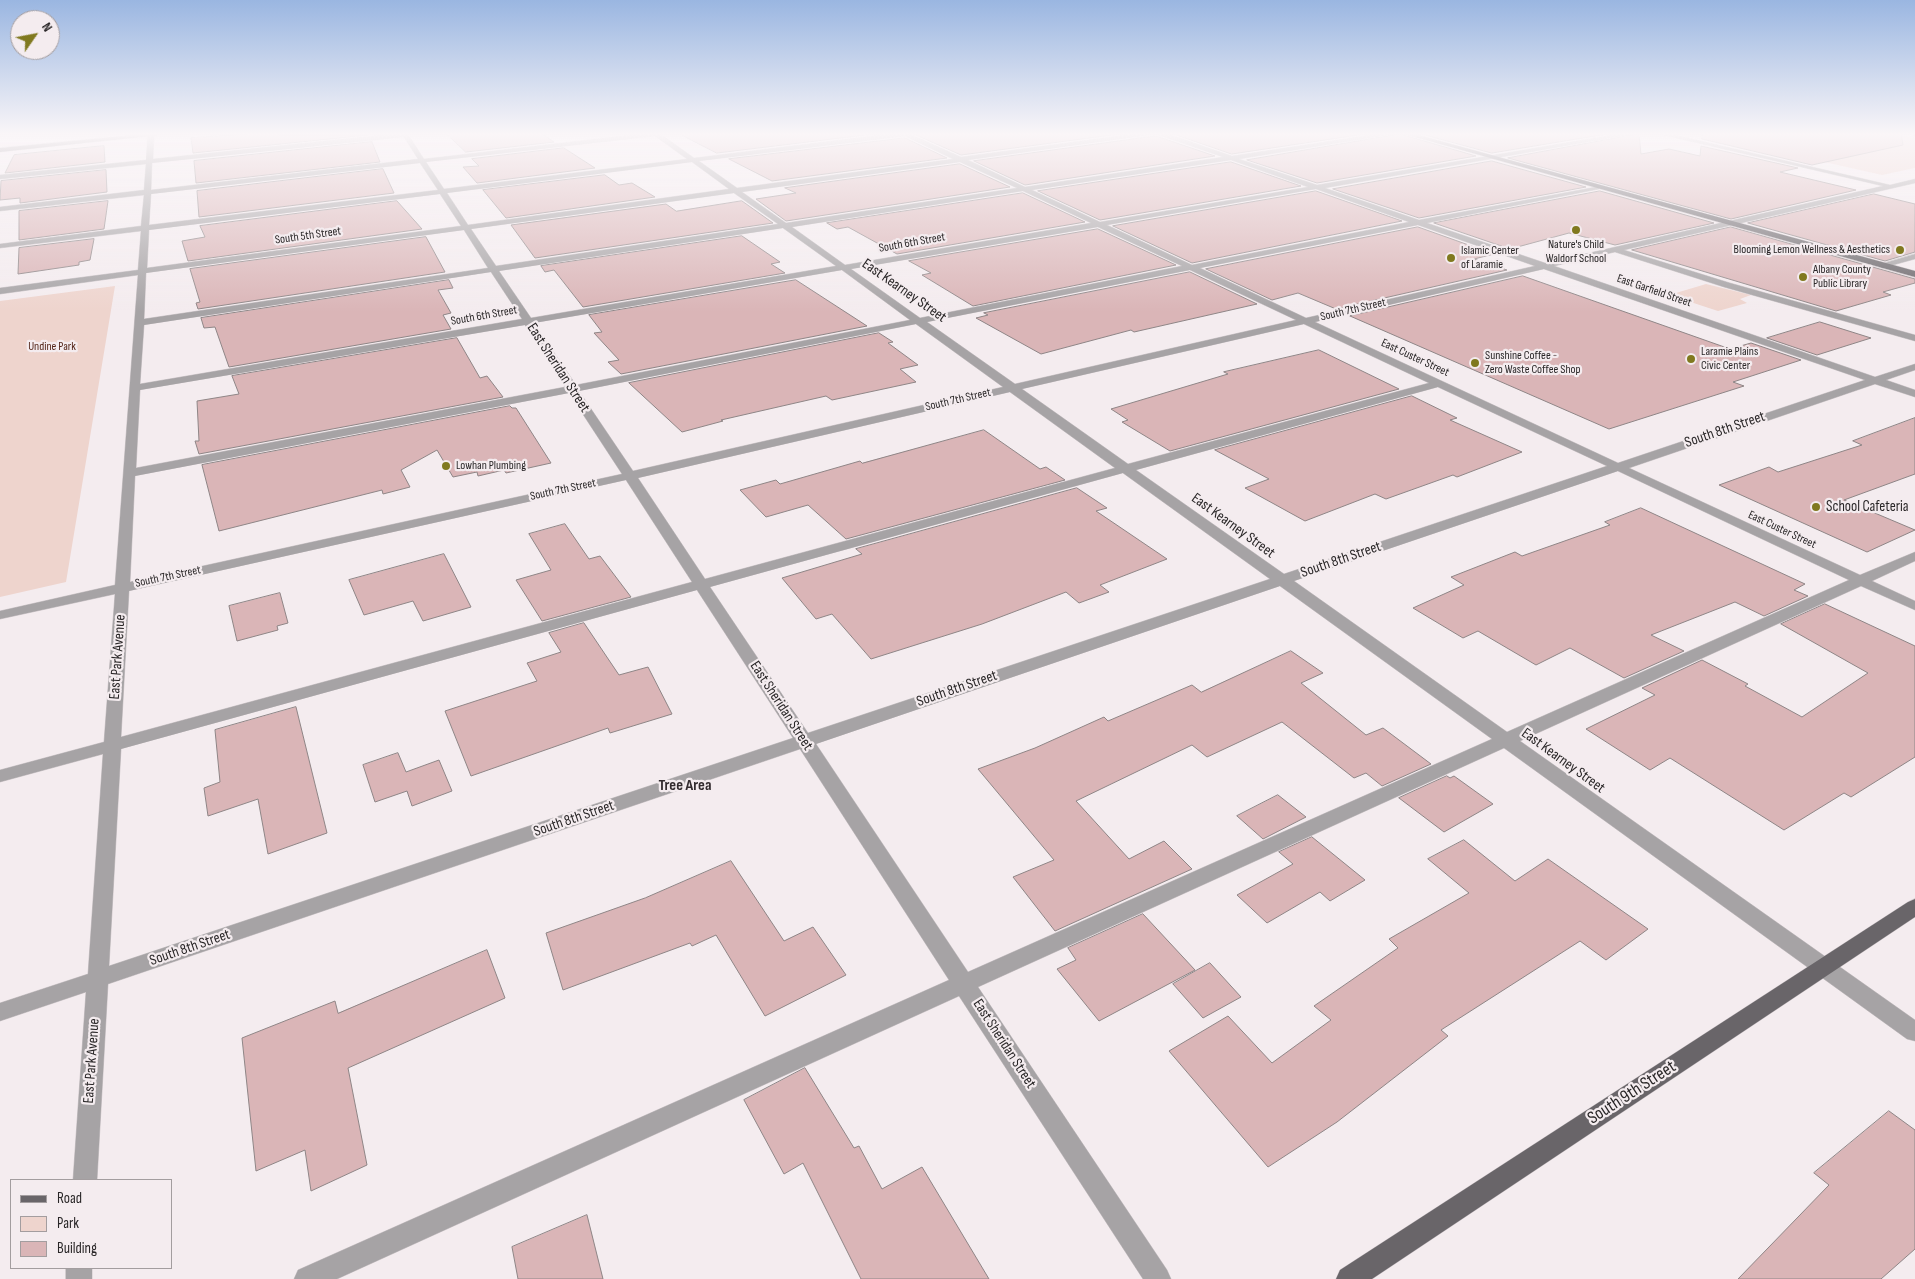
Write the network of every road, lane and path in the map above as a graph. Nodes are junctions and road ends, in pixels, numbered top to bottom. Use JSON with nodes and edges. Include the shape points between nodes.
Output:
{"nodes":[{"id":1,"x":147,"y":192,"type":"edge"},
{"id":2,"x":442,"y":192,"type":"edge"},
{"id":3,"x":141,"y":193,"type":"edge"},
{"id":4,"x":436,"y":193,"type":"edge"},
{"id":5,"x":716,"y":193,"type":"edge"},
{"id":6,"x":740,"y":193,"type":"edge"},
{"id":7,"x":1001,"y":193,"type":"edge"},
{"id":8,"x":1033,"y":193,"type":"edge"},
{"id":9,"x":1283,"y":193,"type":"edge"},
{"id":10,"x":1333,"y":193,"type":"edge"},
{"id":11,"x":1570,"y":193,"type":"edge"},
{"id":12,"x":1620,"y":193,"type":"edge"},
{"id":13,"x":1863,"y":193,"type":"edge"},
{"id":14,"x":0,"y":209,"type":"edge"},
{"id":15,"x":1418,"y":222,"type":"junction"},
{"id":16,"x":1731,"y":223,"type":"junction"},
{"id":17,"x":1099,"y":224,"type":"junction"},
{"id":18,"x":786,"y":226,"type":"junction"},
{"id":19,"x":466,"y":227,"type":"junction"},
{"id":20,"x":145,"y":228,"type":"junction"},
{"id":21,"x":0,"y":246,"type":"edge"},
{"id":22,"x":1614,"y":250,"type":"junction"},
{"id":23,"x":1915,"y":256,"type":"edge"},
{"id":24,"x":1882,"y":265,"type":"junction"},
{"id":25,"x":1544,"y":266,"type":"junction"},
{"id":26,"x":844,"y":268,"type":"junction"},
{"id":27,"x":1192,"y":268,"type":"junction"},
{"id":28,"x":494,"y":271,"type":"junction"},
{"id":29,"x":142,"y":272,"type":"junction"},
{"id":30,"x":1915,"y":274,"type":"edge"},
{"id":31,"x":0,"y":291,"type":"edge"},
{"id":32,"x":918,"y":321,"type":"junction"},
{"id":33,"x":1305,"y":321,"type":"junction"},
{"id":34,"x":528,"y":322,"type":"junction"},
{"id":35,"x":139,"y":323,"type":"junction"},
{"id":36,"x":1915,"y":338,"type":"edge"},
{"id":37,"x":1915,"y":367,"type":"edge"},
{"id":38,"x":1875,"y":380,"type":"junction"},
{"id":39,"x":1439,"y":383,"type":"junction"},
{"id":40,"x":135,"y":388,"type":"junction"},
{"id":41,"x":1012,"y":388,"type":"junction"},
{"id":42,"x":572,"y":389,"type":"junction"},
{"id":43,"x":1915,"y":394,"type":"edge"},
{"id":44,"x":1618,"y":467,"type":"junction"},
{"id":45,"x":1126,"y":470,"type":"junction"},
{"id":46,"x":130,"y":473,"type":"junction"},
{"id":47,"x":629,"y":476,"type":"junction"},
{"id":48,"x":1915,"y":556,"type":"edge"},
{"id":49,"x":1281,"y":580,"type":"junction"},
{"id":50,"x":1861,"y":580,"type":"junction"},
{"id":51,"x":701,"y":584,"type":"junction"},
{"id":52,"x":122,"y":587,"type":"junction"},
{"id":53,"x":1915,"y":606,"type":"edge"},
{"id":54,"x":0,"y":615,"type":"edge"},
{"id":55,"x":1506,"y":740,"type":"junction"},
{"id":56,"x":804,"y":741,"type":"junction"},
{"id":57,"x":112,"y":745,"type":"junction"},
{"id":58,"x":0,"y":776,"type":"edge"},
{"id":59,"x":1915,"y":907,"type":"edge"},
{"id":60,"x":1824,"y":967,"type":"junction"},
{"id":61,"x":98,"y":979,"type":"junction"},
{"id":62,"x":964,"y":984,"type":"junction"},
{"id":63,"x":0,"y":1012,"type":"edge"},
{"id":64,"x":1915,"y":1032,"type":"edge"},
{"id":65,"x":85,"y":1179,"type":"edge"},
{"id":66,"x":307,"y":1279,"type":"edge"},
{"id":67,"x":1158,"y":1279,"type":"edge"},
{"id":68,"x":1349,"y":1279,"type":"edge"}],
"edges":[{"from":1,"to":20,"type":"street","name":"East Park Avenue"},
{"from":2,"to":19,"type":"street","name":"East Sheridan Street"},
{"from":3,"to":14,"type":"street"},
{"from":4,"to":20,"type":"street"},
{"from":5,"to":19,"type":"street","name":"South 5th Street"},
{"from":6,"to":18,"type":"street","name":"East Kearney Street"},
{"from":7,"to":18,"type":"street"},
{"from":8,"to":17,"type":"street","name":"East Custer Street"},
{"from":9,"to":17,"type":"street","name":"South 6th Street"},
{"from":10,"to":15,"type":"street","name":"East Garfield Street"},
{"from":11,"to":15,"type":"street"},
{"from":12,"to":16,"type":"main road"},
{"from":13,"to":16,"type":"street","name":"South 7th Street"},
{"from":15,"to":25,"type":"street","name":"East Garfield Street"},
{"from":15,"to":27,"type":"street"},
{"from":16,"to":22,"type":"street","name":"South 7th Street"},
{"from":16,"to":24,"type":"main road"},
{"from":17,"to":26,"type":"street","name":"South 6th Street"},
{"from":17,"to":27,"type":"street","name":"East Custer Street"},
{"from":18,"to":26,"type":"street","name":"East Kearney Street"},
{"from":18,"to":28,"type":"street"},
{"from":19,"to":28,"type":"street","name":"East Sheridan Street"},
{"from":19,"to":29,"type":"street","name":"South 5th Street"},
{"from":20,"to":21,"type":"street"},
{"from":20,"to":29,"type":"street","name":"East Park Avenue"},
{"from":22,"to":25,"type":"street","name":"South 7th Street"},
{"from":22,"to":36,"type":"street"},
{"from":23,"to":24,"type":"street"},
{"from":24,"to":30,"type":"main road"},
{"from":25,"to":33,"type":"street","name":"South 7th Street"},
{"from":25,"to":38,"type":"street","name":"East Garfield Street"},
{"from":26,"to":32,"type":"street","name":"East Kearney Street"},
{"from":26,"to":34,"type":"street","name":"South 6th Street"},
{"from":27,"to":32,"type":"street"},
{"from":27,"to":33,"type":"street","name":"East Custer Street"},
{"from":28,"to":34,"type":"street","name":"East Sheridan Street"},
{"from":28,"to":35,"type":"street"},
{"from":29,"to":31,"type":"street","name":"South 5th Street"},
{"from":29,"to":35,"type":"street","name":"East Park Avenue"},
{"from":32,"to":41,"type":"street","name":"East Kearney Street"},
{"from":32,"to":42,"type":"street"},
{"from":33,"to":39,"type":"street","name":"East Custer Street"},
{"from":33,"to":41,"type":"street","name":"South 7th Street"},
{"from":34,"to":40,"type":"street","name":"South 6th Street"},
{"from":34,"to":42,"type":"street","name":"East Sheridan Street"},
{"from":35,"to":40,"type":"street","name":"East Park Avenue"},
{"from":37,"to":38,"type":"street","name":"South 8th Street"},
{"from":38,"to":43,"type":"street","name":"East Garfield Street"},
{"from":38,"to":44,"type":"street","name":"South 8th Street"},
{"from":39,"to":44,"type":"street","name":"East Custer Street"},
{"from":39,"to":45,"type":"street"},
{"from":40,"to":46,"type":"street","name":"East Park Avenue"},
{"from":41,"to":45,"type":"street","name":"East Kearney Street"},
{"from":41,"to":47,"type":"street","name":"South 7th Street"},
{"from":42,"to":46,"type":"street"},
{"from":42,"to":47,"type":"street","name":"East Sheridan Street"},
{"from":44,"to":49,"type":"street","name":"South 8th Street"},
{"from":44,"to":50,"type":"street","name":"East Custer Street"},
{"from":45,"to":49,"type":"street","name":"East Kearney Street"},
{"from":45,"to":51,"type":"street"},
{"from":46,"to":52,"type":"street","name":"East Park Avenue"},
{"from":47,"to":51,"type":"street","name":"East Sheridan Street"},
{"from":47,"to":52,"type":"street","name":"South 7th Street"},
{"from":48,"to":50,"type":"street"},
{"from":49,"to":55,"type":"street","name":"East Kearney Street"},
{"from":49,"to":56,"type":"street","name":"South 8th Street"},
{"from":50,"to":53,"type":"street","name":"East Custer Street"},
{"from":50,"to":55,"type":"street"},
{"from":51,"to":56,"type":"street","name":"East Sheridan Street"},
{"from":51,"to":57,"type":"street"},
{"from":52,"to":54,"type":"street","name":"South 7th Street"},
{"from":52,"to":57,"type":"street","name":"East Park Avenue"},
{"from":55,"to":60,"type":"street","name":"East Kearney Street"},
{"from":55,"to":62,"type":"street"},
{"from":56,"to":61,"type":"street","name":"South 8th Street"},
{"from":56,"to":62,"type":"street","name":"East Sheridan Street"},
{"from":57,"to":58,"type":"street"},
{"from":57,"to":61,"type":"street","name":"East Park Avenue"},
{"from":59,"to":60,"type":"main road","name":"South 9th Street"},
{"from":60,"to":64,"type":"street","name":"East Kearney Street"},
{"from":60,"to":68,"type":"main road","name":"South 9th Street"},
{"from":61,"to":63,"type":"street","name":"South 8th Street"},
{"from":61,"to":65,"type":"street","name":"East Park Avenue"},
{"from":62,"to":66,"type":"street"},
{"from":62,"to":67,"type":"street","name":"East Sheridan Street"}]}
